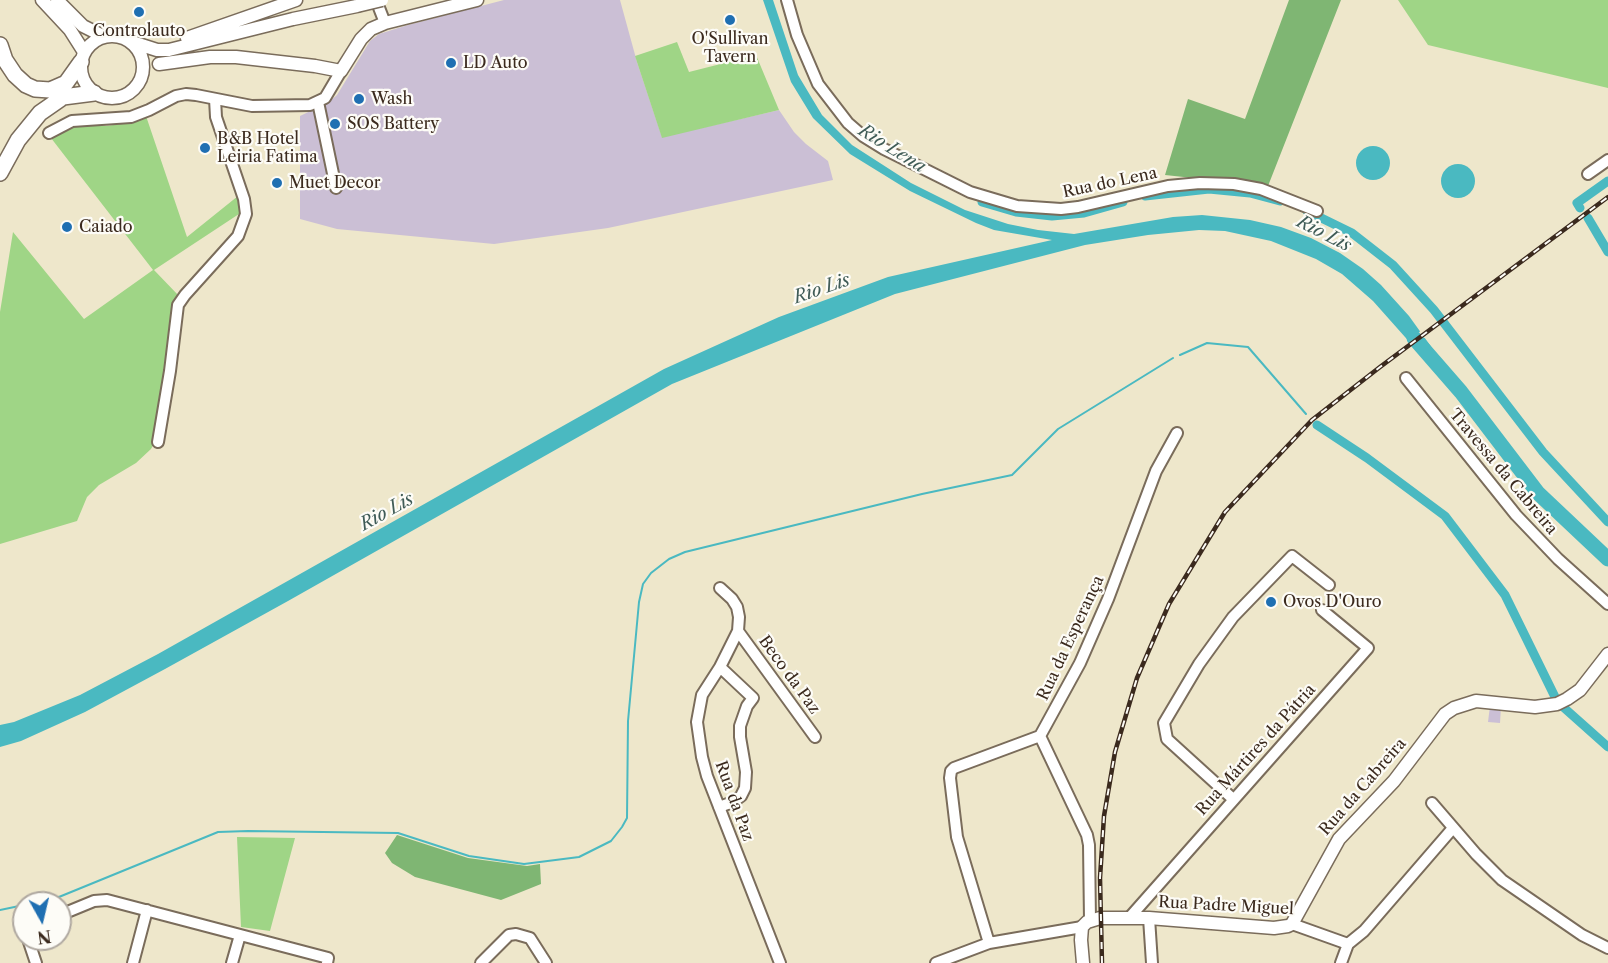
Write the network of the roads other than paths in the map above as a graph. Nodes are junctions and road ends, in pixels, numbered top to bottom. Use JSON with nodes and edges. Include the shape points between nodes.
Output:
{"nodes":[{"id":1,"x":42,"y":0,"type":"edge"},
{"id":2,"x":57,"y":0,"type":"edge"},
{"id":3,"x":296,"y":0,"type":"edge"},
{"id":4,"x":376,"y":0,"type":"edge"},
{"id":5,"x":382,"y":0,"type":"edge"},
{"id":6,"x":477,"y":0,"type":"edge"},
{"id":7,"x":787,"y":0,"type":"edge"},
{"id":8,"x":324,"y":14,"type":"junction"},
{"id":9,"x":385,"y":23,"type":"junction"},
{"id":10,"x":103,"y":36,"type":"junction"},
{"id":11,"x":132,"y":42,"type":"junction"},
{"id":12,"x":0,"y":45,"type":"edge"},
{"id":13,"x":148,"y":47,"type":"junction"},
{"id":14,"x":82,"y":57,"type":"junction"},
{"id":15,"x":159,"y":64,"type":"junction"},
{"id":16,"x":342,"y":71,"type":"junction"},
{"id":17,"x":141,"y":80,"type":"junction"},
{"id":18,"x":94,"y":93,"type":"junction"},
{"id":19,"x":215,"y":99,"type":"junction"},
{"id":20,"x":318,"y":102,"type":"junction"},
{"id":21,"x":49,"y":133,"type":"dead end"},
{"id":22,"x":1608,"y":160,"type":"edge"},
{"id":23,"x":0,"y":173,"type":"edge"},
{"id":24,"x":1588,"y":174,"type":"dead end"},
{"id":25,"x":336,"y":188,"type":"dead end"},
{"id":26,"x":1317,"y":211,"type":"dead end"},
{"id":27,"x":1406,"y":378,"type":"dead end"},
{"id":28,"x":1177,"y":433,"type":"dead end"},
{"id":29,"x":158,"y":442,"type":"dead end"},
{"id":30,"x":1329,"y":585,"type":"dead end"},
{"id":31,"x":720,"y":588,"type":"dead end"},
{"id":32,"x":1608,"y":604,"type":"edge"},
{"id":33,"x":1322,"y":610,"type":"dead end"},
{"id":34,"x":738,"y":631,"type":"junction"},
{"id":35,"x":1608,"y":654,"type":"edge"},
{"id":36,"x":720,"y":667,"type":"junction"},
{"id":37,"x":1040,"y":736,"type":"junction"},
{"id":38,"x":815,"y":737,"type":"dead end"},
{"id":39,"x":1233,"y":799,"type":"junction"},
{"id":40,"x":1432,"y":803,"type":"dead end"},
{"id":41,"x":719,"y":807,"type":"junction"},
{"id":42,"x":1453,"y":828,"type":"junction"},
{"id":43,"x":72,"y":910,"type":"edge"},
{"id":44,"x":147,"y":910,"type":"junction"},
{"id":45,"x":1130,"y":917,"type":"junction"},
{"id":46,"x":1149,"y":918,"type":"junction"},
{"id":47,"x":1086,"y":923,"type":"junction"},
{"id":48,"x":1292,"y":924,"type":"junction"},
{"id":49,"x":240,"y":935,"type":"junction"},
{"id":50,"x":989,"y":943,"type":"junction"},
{"id":51,"x":1348,"y":944,"type":"junction"},
{"id":52,"x":1608,"y":948,"type":"edge"},
{"id":53,"x":133,"y":963,"type":"edge"},
{"id":54,"x":232,"y":963,"type":"edge"},
{"id":55,"x":327,"y":963,"type":"edge"},
{"id":56,"x":481,"y":963,"type":"edge"},
{"id":57,"x":546,"y":963,"type":"edge"},
{"id":58,"x":780,"y":963,"type":"edge"},
{"id":59,"x":936,"y":963,"type":"edge"},
{"id":60,"x":1083,"y":963,"type":"edge"},
{"id":61,"x":1152,"y":963,"type":"edge"},
{"id":62,"x":1341,"y":963,"type":"edge"}],
"edges":[{"from":1,"to":14,"type":"main road","via":[[70,30]]},
{"from":2,"to":10,"type":"main road","via":[[83,27]]},
{"from":3,"to":13,"type":"main road","via":[[168,45]]},
{"from":4,"to":9,"type":"street"},
{"from":5,"to":8,"type":"main road","bridge":true},
{"from":6,"to":9,"type":"main road"},
{"from":7,"to":26,"type":"street","name":"Rua do Lena","via":[[818,84],[848,123],[884,149],[969,192],[1017,206],[1061,209],[1168,186],[1234,184],[1261,189]]},
{"from":8,"to":13,"type":"main road","via":[[170,50]]},
{"from":8,"to":15,"type":"main road"},
{"from":9,"to":16,"type":"main road","via":[[364,35]]},
{"from":10,"to":11,"type":"main road","via":[[124,37]]},
{"from":10,"to":14,"type":"main road","via":[[89,45]]},
{"from":11,"to":13,"type":"main road"},
{"from":11,"to":17,"type":"main road","via":[[142,56]]},
{"from":12,"to":14,"type":"highway","via":[[15,75],[35,89],[50,90],[66,83]]},
{"from":14,"to":18,"type":"main road","via":[[83,80]]},
{"from":15,"to":16,"type":"main road","via":[[236,57]]},
{"from":15,"to":17,"type":"main road"},
{"from":16,"to":20,"type":"street","via":[[329,93]]},
{"from":17,"to":18,"type":"main road","via":[[126,95],[115,98]]},
{"from":18,"to":23,"type":"highway","via":[[63,97],[40,113],[18,140]]},
{"from":19,"to":20,"type":"street","via":[[267,107]]},
{"from":19,"to":21,"type":"street","via":[[176,96],[131,117],[72,122]]},
{"from":19,"to":29,"type":"street","via":[[216,117],[246,214],[238,236],[178,305]]},
{"from":20,"to":25,"type":"street"},
{"from":22,"to":24,"type":"street"},
{"from":27,"to":32,"type":"street","name":"Travessa da Cabreira","via":[[1516,515]]},
{"from":28,"to":37,"type":"street","name":"Rua da Esperança","via":[[1156,471],[1080,663]]},
{"from":30,"to":39,"type":"street","via":[[1292,556],[1233,617],[1164,723],[1167,739]]},
{"from":31,"to":34,"type":"street","via":[[737,607]]},
{"from":33,"to":39,"type":"street","name":"Rua Mártires da Pátria","via":[[1368,648]]},
{"from":34,"to":36,"type":"street","name":"Rua da Paz"},
{"from":34,"to":38,"type":"street","name":"Beco da Paz"},
{"from":35,"to":48,"type":"main road","name":"Rua da Cabreira","via":[[1580,690],[1557,704],[1535,707],[1476,701],[1445,714],[1394,781],[1339,839]]},
{"from":36,"to":41,"type":"street","name":"Rua da Paz","via":[[702,695],[698,722],[702,757]]},
{"from":36,"to":41,"type":"street","via":[[753,698],[740,726],[745,788],[733,802]]},
{"from":37,"to":47,"type":"street","via":[[1087,835]]},
{"from":37,"to":50,"type":"street","via":[[951,771],[957,837]]},
{"from":39,"to":45,"type":"street","name":"Rua Mártires da Pátria"},
{"from":40,"to":42,"type":"street"},
{"from":41,"to":58,"type":"street","name":"Rua da Paz"},
{"from":42,"to":51,"type":"street","via":[[1364,931]]},
{"from":42,"to":52,"type":"street","via":[[1502,880],[1582,935]]},
{"from":43,"to":44,"type":"street","via":[[100,900]]},
{"from":44,"to":49,"type":"street"},
{"from":44,"to":53,"type":"street"},
{"from":45,"to":46,"type":"main road","name":"Rua Padre Miguel"},
{"from":45,"to":47,"type":"main road","name":"Rua Padre Miguel","via":[[1107,917]]},
{"from":46,"to":48,"type":"main road","name":"Rua Padre Miguel","via":[[1274,928]]},
{"from":46,"to":61,"type":"street"},
{"from":47,"to":50,"type":"street"},
{"from":47,"to":60,"type":"main road","via":[[1081,940]]},
{"from":48,"to":51,"type":"street","name":"Rua Padre Miguel"},
{"from":49,"to":54,"type":"street"},
{"from":49,"to":55,"type":"street","via":[[328,958]]},
{"from":50,"to":59,"type":"street"},
{"from":51,"to":62,"type":"street"},
{"from":56,"to":57,"type":"street","via":[[509,935],[516,934],[530,938]]}]}
